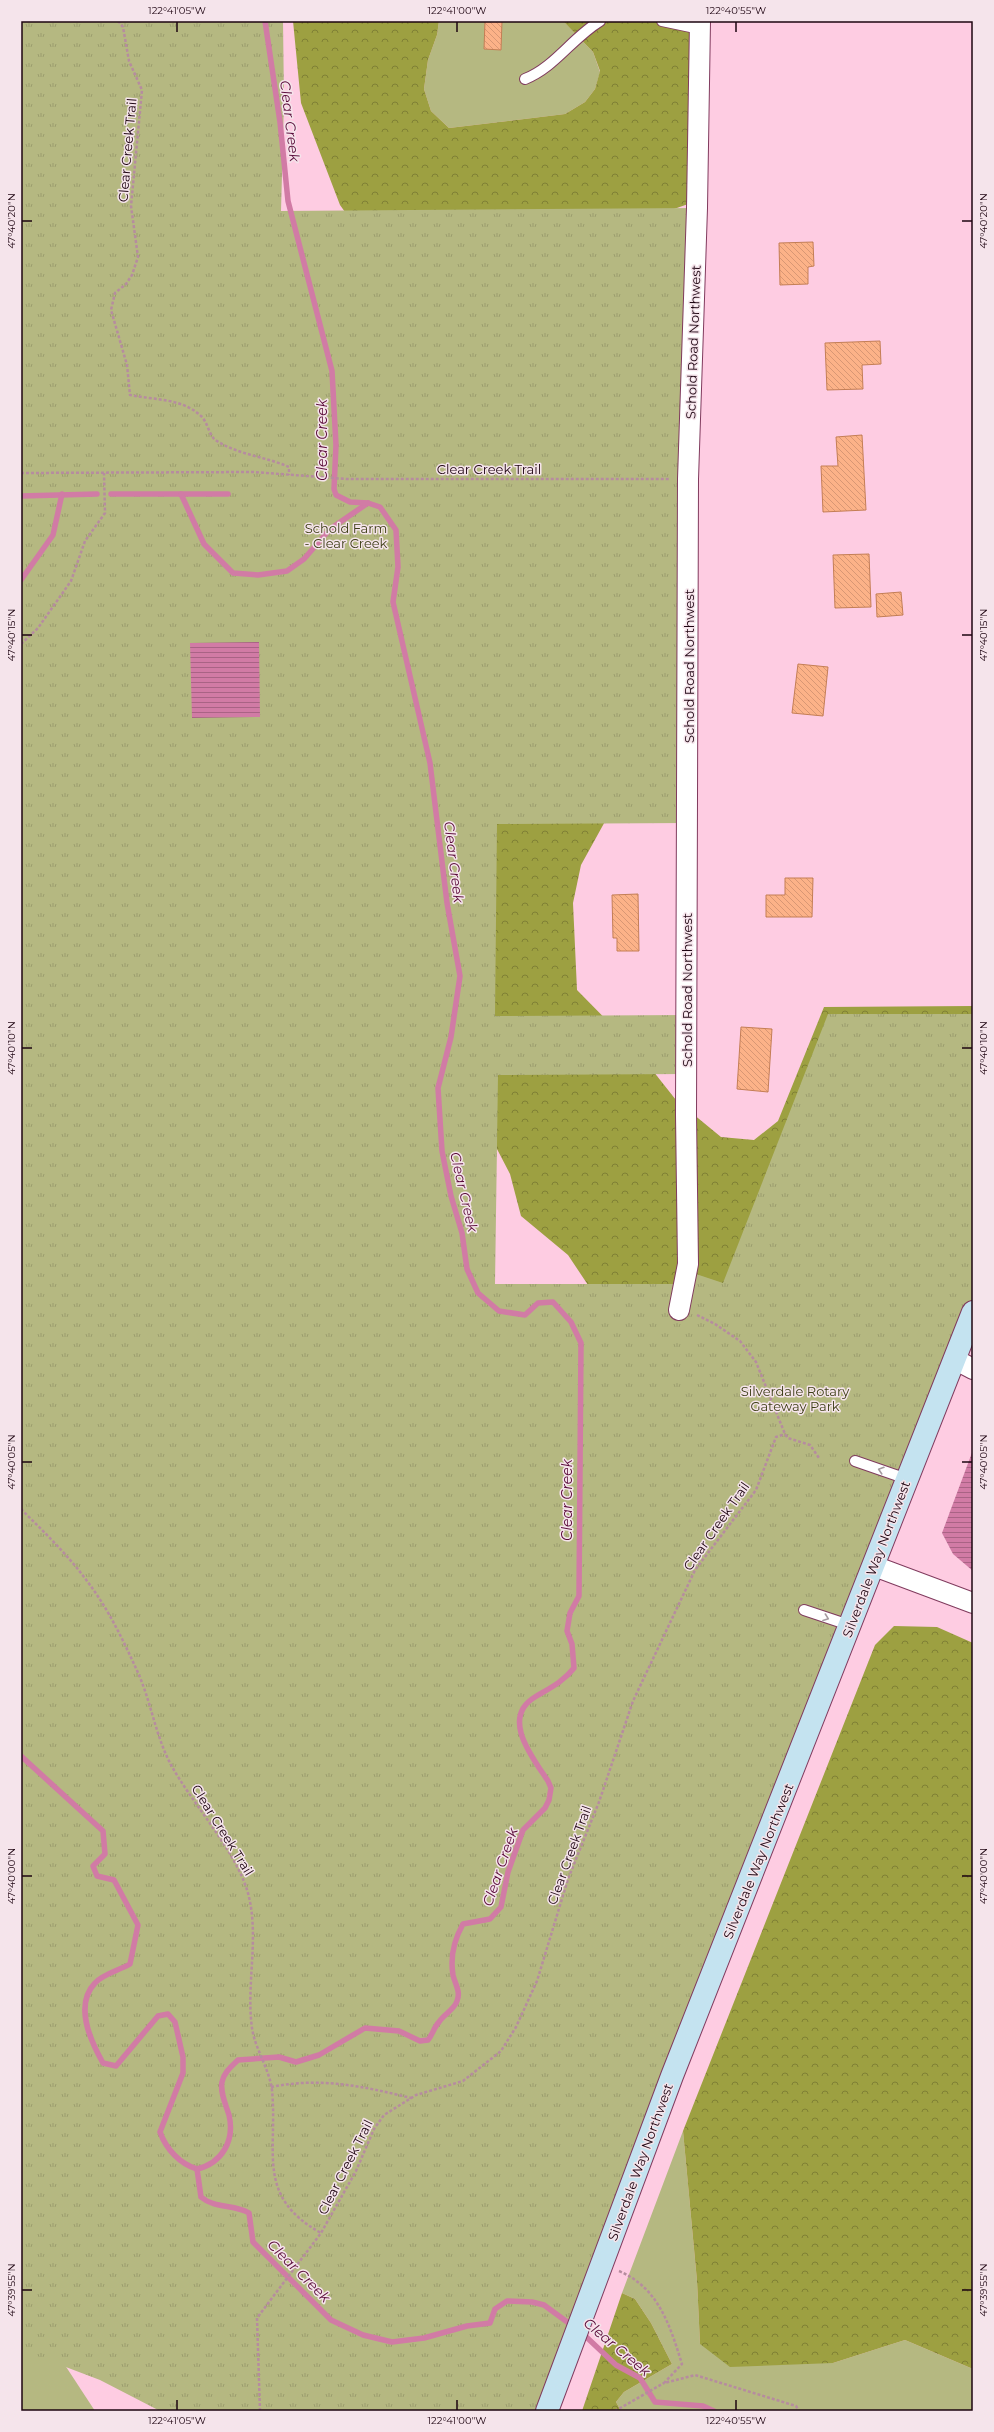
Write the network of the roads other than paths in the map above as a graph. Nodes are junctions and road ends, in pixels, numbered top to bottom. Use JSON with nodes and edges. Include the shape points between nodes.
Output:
{"nodes":[{"id":1,"x":600,"y":21,"type":"edge"},
{"id":2,"x":662,"y":21,"type":"edge"},
{"id":3,"x":700,"y":25,"type":"edge"},
{"id":4,"x":525,"y":79,"type":"dead end"},
{"id":5,"x":679,"y":1310,"type":"road end"},
{"id":6,"x":973,"y":1312,"type":"edge"},
{"id":7,"x":954,"y":1359,"type":"junction"},
{"id":8,"x":973,"y":1369,"type":"edge"},
{"id":9,"x":855,"y":1462,"type":"dead end"},
{"id":10,"x":907,"y":1479,"type":"junction"},
{"id":11,"x":874,"y":1566,"type":"junction"},
{"id":12,"x":973,"y":1603,"type":"edge"},
{"id":13,"x":804,"y":1610,"type":"dead end"},
{"id":14,"x":849,"y":1625,"type":"junction"},
{"id":15,"x":548,"y":2409,"type":"edge"}],
"edges":[{"from":1,"to":4,"type":"lane","via":[[550,66]]},
{"from":2,"to":3,"type":"lane"},
{"from":3,"to":5,"type":"street","name":"Schold Road Northwest","via":[[688,479],[688,1264]]},
{"from":6,"to":7,"type":"main road","name":"Silverdale Way Northwest"},
{"from":7,"to":8,"type":"street"},
{"from":7,"to":10,"type":"main road","name":"Silverdale Way Northwest"},
{"from":10,"to":9,"type":"lane","one_way":true},
{"from":10,"to":11,"type":"main road","name":"Silverdale Way Northwest"},
{"from":11,"to":12,"type":"street"},
{"from":11,"to":14,"type":"main road","name":"Silverdale Way Northwest"},
{"from":13,"to":14,"type":"lane","one_way":true},
{"from":14,"to":15,"type":"main road","name":"Silverdale Way Northwest","via":[[672,2076]]}]}
